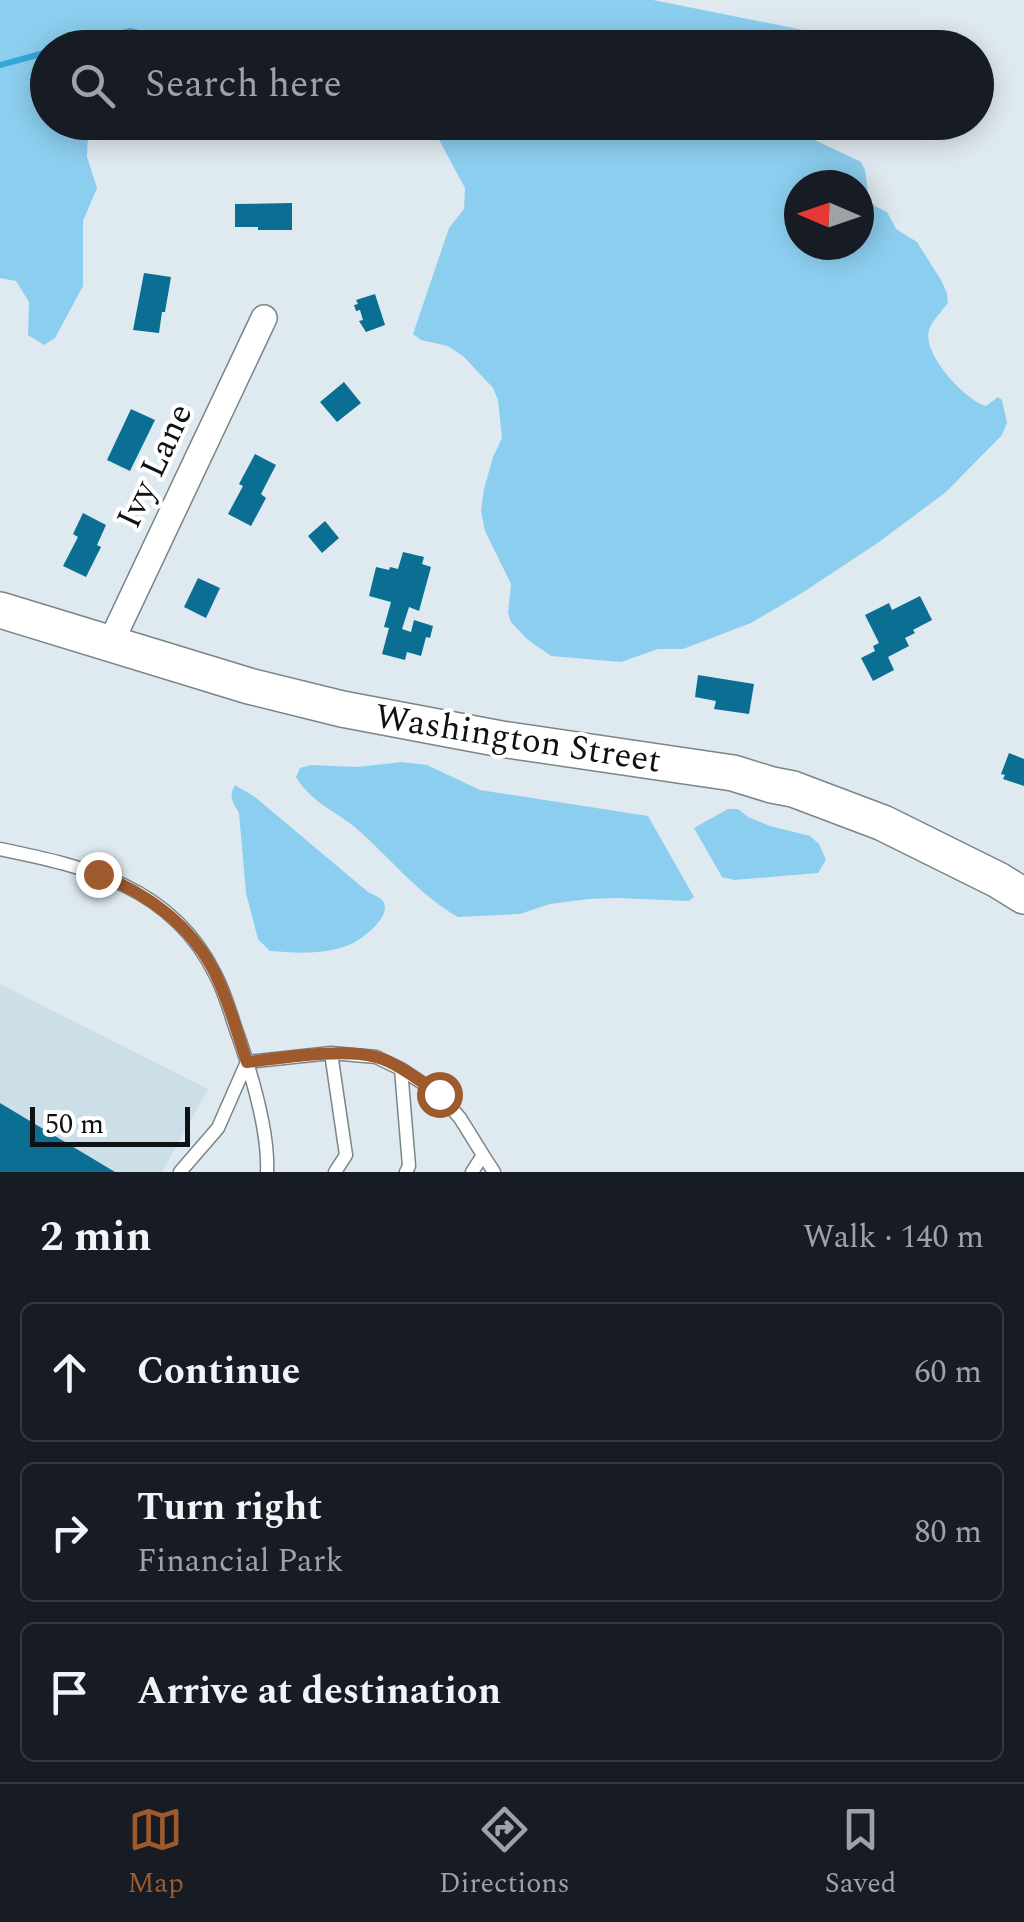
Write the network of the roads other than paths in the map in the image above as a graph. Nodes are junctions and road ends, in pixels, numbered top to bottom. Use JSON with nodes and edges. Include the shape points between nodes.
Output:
{"nodes":[{"id":1,"x":264,"y":318,"type":"dead end"},
{"id":2,"x":0,"y":610,"type":"edge"},
{"id":3,"x":110,"y":644,"type":"junction"},
{"id":4,"x":0,"y":849,"type":"edge"},
{"id":5,"x":1024,"y":896,"type":"edge"},
{"id":6,"x":331,"y":1053,"type":"junction"},
{"id":7,"x":247,"y":1062,"type":"junction"},
{"id":8,"x":400,"y":1068,"type":"junction"},
{"id":9,"x":482,"y":1154,"type":"junction"},
{"id":10,"x":180,"y":1172,"type":"edge"},
{"id":11,"x":268,"y":1172,"type":"edge"},
{"id":12,"x":336,"y":1172,"type":"edge"},
{"id":13,"x":406,"y":1172,"type":"edge"},
{"id":14,"x":472,"y":1172,"type":"edge"},
{"id":15,"x":494,"y":1172,"type":"edge"}],
"edges":[{"from":1,"to":3,"type":"street","name":"Ivy Lane"},
{"from":2,"to":3,"type":"main road","name":"Washington Street"},
{"from":3,"to":5,"type":"main road","name":"Washington Street","via":[[358,712],[792,789],[883,824]]},
{"from":4,"to":7,"type":"lane","via":[[76,866],[156,903],[190,936],[215,974]]},
{"from":6,"to":7,"type":"lane"},
{"from":6,"to":8,"type":"lane","via":[[376,1057]]},
{"from":6,"to":12,"type":"lane","via":[[346,1155]]},
{"from":7,"to":10,"type":"lane","via":[[218,1128]]},
{"from":7,"to":11,"type":"lane"},
{"from":8,"to":9,"type":"lane","via":[[439,1094]]},
{"from":8,"to":13,"type":"lane"},
{"from":9,"to":14,"type":"lane"},
{"from":9,"to":15,"type":"lane"}]}
